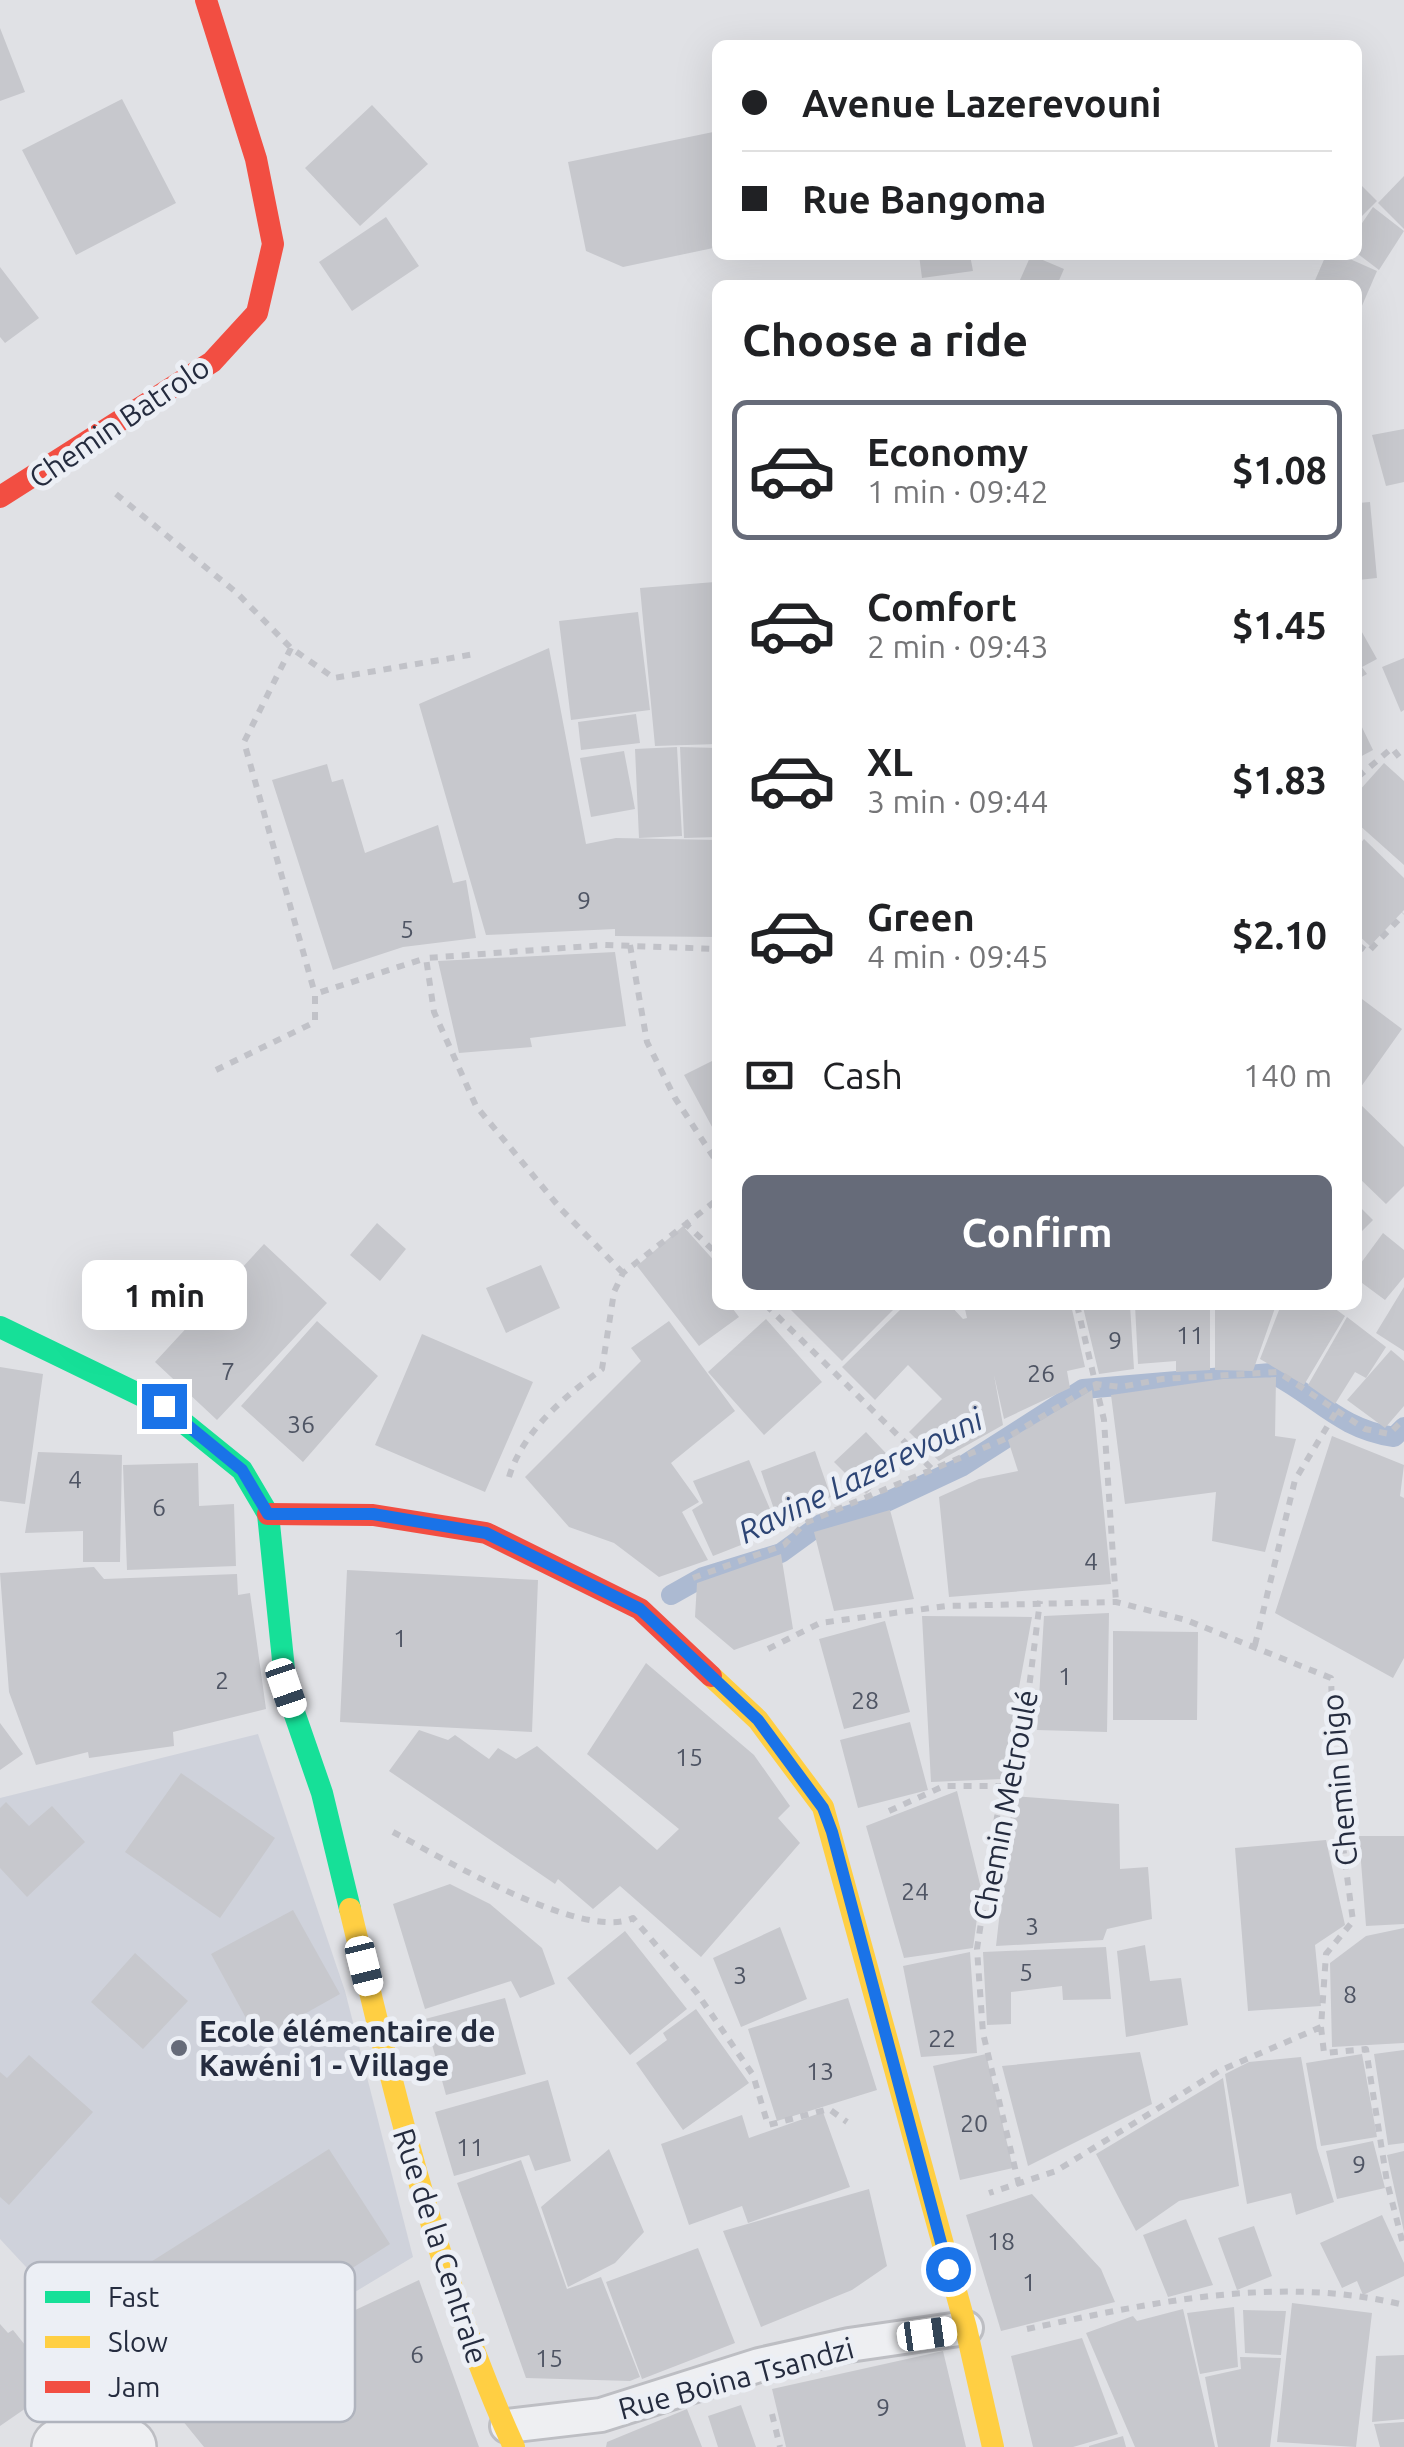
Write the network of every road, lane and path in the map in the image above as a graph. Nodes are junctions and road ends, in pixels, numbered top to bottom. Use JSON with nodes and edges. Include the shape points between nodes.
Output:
{"nodes":[{"id":1,"x":206,"y":0,"type":"edge"},
{"id":2,"x":67,"y":458,"type":"junction"},
{"id":3,"x":0,"y":497,"type":"edge"},
{"id":4,"x":291,"y":648,"type":"junction"},
{"id":5,"x":475,"y":654,"type":"dead end"},
{"id":6,"x":1404,"y":763,"type":"edge"},
{"id":7,"x":1362,"y":774,"type":"edge"},
{"id":8,"x":1404,"y":914,"type":"edge"},
{"id":9,"x":630,"y":945,"type":"junction"},
{"id":10,"x":1362,"y":948,"type":"edge"},
{"id":11,"x":712,"y":949,"type":"edge"},
{"id":12,"x":426,"y":958,"type":"junction"},
{"id":13,"x":315,"y":994,"type":"junction"},
{"id":14,"x":216,"y":1070,"type":"dead end"},
{"id":15,"x":712,"y":1155,"type":"edge"},
{"id":16,"x":712,"y":1203,"type":"edge"},
{"id":17,"x":684,"y":1222,"type":"junction"},
{"id":18,"x":712,"y":1249,"type":"edge"},
{"id":19,"x":623,"y":1274,"type":"junction"},
{"id":20,"x":771,"y":1310,"type":"edge"},
{"id":21,"x":1078,"y":1310,"type":"edge"},
{"id":22,"x":0,"y":1327,"type":"edge"},
{"id":23,"x":1096,"y":1384,"type":"junction"},
{"id":24,"x":1336,"y":1412,"type":"junction"},
{"id":25,"x":1404,"y":1419,"type":"edge"},
{"id":26,"x":935,"y":1472,"type":"junction"},
{"id":27,"x":268,"y":1514,"type":"junction"},
{"id":28,"x":486,"y":1533,"type":"junction"},
{"id":29,"x":1040,"y":1601,"type":"junction"},
{"id":30,"x":1116,"y":1602,"type":"junction"},
{"id":31,"x":640,"y":1609,"type":"junction"},
{"id":32,"x":1255,"y":1645,"type":"junction"},
{"id":33,"x":708,"y":1676,"type":"junction"},
{"id":34,"x":1006,"y":1786,"type":"junction"},
{"id":35,"x":322,"y":1793,"type":"junction"},
{"id":36,"x":832,"y":1832,"type":"junction"},
{"id":37,"x":1322,"y":2027,"type":"junction"},
{"id":38,"x":908,"y":2114,"type":"junction"},
{"id":39,"x":1019,"y":2184,"type":"junction"},
{"id":40,"x":931,"y":2210,"type":"junction"},
{"id":41,"x":1404,"y":2248,"type":"edge"},
{"id":42,"x":1404,"y":2305,"type":"edge"},
{"id":43,"x":966,"y":2328,"type":"junction"},
{"id":44,"x":510,"y":2436,"type":"edge"},
{"id":45,"x":60,"y":2447,"type":"edge"},
{"id":46,"x":128,"y":2447,"type":"edge"},
{"id":47,"x":993,"y":2447,"type":"edge"}],
"edges":[{"from":1,"to":2,"type":"street","name":"Chemin Batrolo","via":[[256,160],[273,244],[258,313],[212,362]]},
{"from":2,"to":3,"type":"street","name":"Chemin Batrolo"},
{"from":2,"to":4,"type":"path","via":[[166,531]]},
{"from":4,"to":5,"type":"path","via":[[334,678]]},
{"from":4,"to":13,"type":"path","via":[[244,742]]},
{"from":6,"to":7,"type":"path","via":[[1392,748]]},
{"from":8,"to":10,"type":"path","via":[[1368,952]]},
{"from":9,"to":11,"type":"path"},
{"from":9,"to":12,"type":"path"},
{"from":9,"to":15,"type":"path","via":[[647,1042]]},
{"from":12,"to":13,"type":"path"},
{"from":12,"to":19,"type":"path","via":[[434,1012],[476,1106]]},
{"from":13,"to":14,"type":"path","via":[[315,1022]]},
{"from":16,"to":17,"type":"path"},
{"from":17,"to":18,"type":"path"},
{"from":17,"to":19,"type":"path"},
{"from":19,"to":28,"type":"path","via":[[602,1369],[566,1396],[516,1453]]},
{"from":20,"to":26,"type":"path"},
{"from":21,"to":23,"type":"path"},
{"from":22,"to":27,"type":"street","via":[[164,1406],[242,1470]]},
{"from":23,"to":24,"type":"path","via":[[1278,1372]]},
{"from":23,"to":26,"type":"path","via":[[1006,1439]]},
{"from":23,"to":30,"type":"path","via":[[1106,1438]]},
{"from":24,"to":25,"type":"path","via":[[1388,1434]]},
{"from":24,"to":32,"type":"path","via":[[1295,1480]]},
{"from":26,"to":31,"type":"path","via":[[805,1523],[784,1546],[683,1582]]},
{"from":27,"to":28,"type":"street","via":[[373,1514]]},
{"from":27,"to":35,"type":"street","name":"Rue de la Centrale","via":[[286,1688]]},
{"from":28,"to":31,"type":"street"},
{"from":29,"to":30,"type":"path","name":"Chemin Digo"},
{"from":29,"to":33,"type":"path","name":"Chemin Digo","via":[[820,1623]]},
{"from":29,"to":34,"type":"path","name":"Chemin Metroulé","via":[[1028,1696]]},
{"from":30,"to":32,"type":"path","name":"Chemin Digo"},
{"from":31,"to":33,"type":"street"},
{"from":32,"to":37,"type":"path","name":"Chemin Digo","via":[[1331,1678],[1335,1786],[1353,1921],[1326,1954]]},
{"from":33,"to":36,"type":"street","via":[[758,1720],[823,1808]]},
{"from":34,"to":36,"type":"path","via":[[944,1786]]},
{"from":34,"to":39,"type":"path","name":"Chemin Metroulé","via":[[977,1948],[983,2032]]},
{"from":35,"to":38,"type":"path","via":[[541,1907],[618,1926],[633,1918],[753,2074],[768,2125],[829,2109],[866,2138]]},
{"from":35,"to":44,"type":"street","name":"Rue de la Centrale","via":[[397,2104],[475,2361]]},
{"from":36,"to":38,"type":"street"},
{"from":37,"to":39,"type":"path","via":[[1219,2071],[1056,2171]]},
{"from":37,"to":41,"type":"path","via":[[1324,2053],[1366,2049]]},
{"from":38,"to":40,"type":"street"},
{"from":39,"to":40,"type":"path"},
{"from":40,"to":43,"type":"street"},
{"from":42,"to":43,"type":"path","via":[[1250,2290],[1094,2312],[1011,2332]]},
{"from":43,"to":44,"type":"lane","name":"Rue Boina Tsandzi","via":[[759,2365]]},
{"from":43,"to":47,"type":"street"},
{"from":45,"to":46,"type":"street","via":[[101,2434]]}]}
